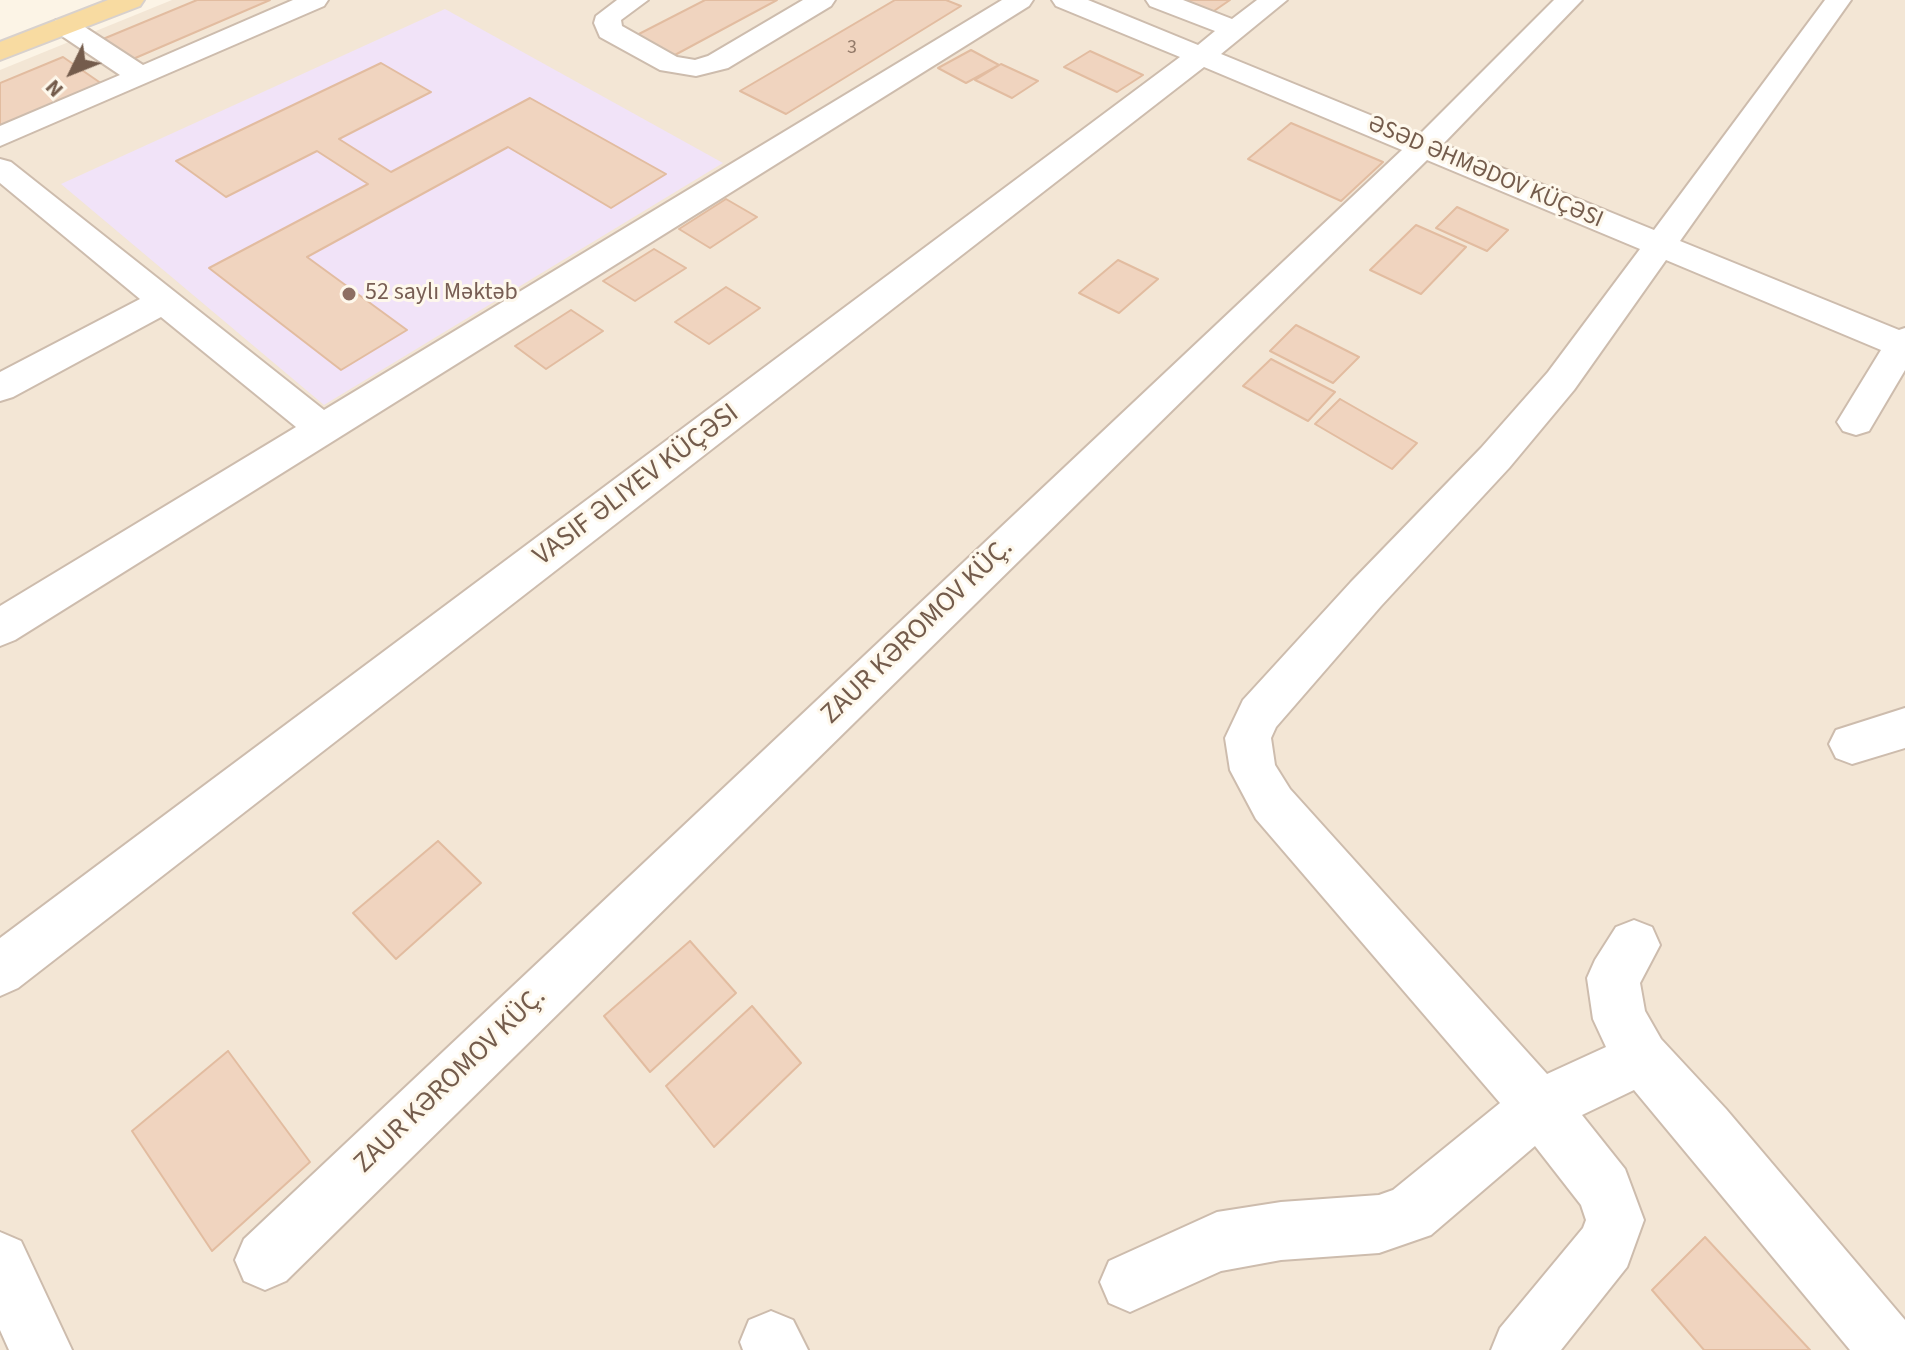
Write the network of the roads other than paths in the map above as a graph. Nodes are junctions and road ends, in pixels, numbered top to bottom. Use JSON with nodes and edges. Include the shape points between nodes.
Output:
{"nodes":[{"id":1,"x":131,"y":0,"type":"edge"},
{"id":2,"x":315,"y":0,"type":"edge"},
{"id":3,"x":635,"y":0,"type":"edge"},
{"id":4,"x":822,"y":0,"type":"edge"},
{"id":5,"x":1020,"y":0,"type":"edge"},
{"id":6,"x":1065,"y":0,"type":"edge"},
{"id":7,"x":1159,"y":0,"type":"edge"},
{"id":8,"x":1274,"y":0,"type":"edge"},
{"id":9,"x":1569,"y":0,"type":"edge"},
{"id":10,"x":1838,"y":0,"type":"edge"},
{"id":11,"x":65,"y":13,"type":"edge"},
{"id":12,"x":0,"y":25,"type":"edge"},
{"id":13,"x":1236,"y":30,"type":"junction"},
{"id":14,"x":0,"y":52,"type":"edge"},
{"id":15,"x":1203,"y":56,"type":"junction"},
{"id":16,"x":141,"y":76,"type":"junction"},
{"id":17,"x":0,"y":137,"type":"edge"},
{"id":18,"x":1423,"y":147,"type":"junction"},
{"id":19,"x":0,"y":168,"type":"edge"},
{"id":20,"x":32,"y":192,"type":"junction"},
{"id":21,"x":0,"y":207,"type":"edge"},
{"id":22,"x":1658,"y":245,"type":"junction"},
{"id":23,"x":164,"y":301,"type":"junction"},
{"id":24,"x":1904,"y":343,"type":"edge"},
{"id":25,"x":0,"y":388,"type":"edge"},
{"id":26,"x":1856,"y":422,"type":"dead end"},
{"id":27,"x":321,"y":428,"type":"junction"},
{"id":28,"x":0,"y":628,"type":"edge"},
{"id":29,"x":1905,"y":728,"type":"edge"},
{"id":30,"x":1852,"y":744,"type":"dead end"},
{"id":31,"x":1634,"y":945,"type":"dead end"},
{"id":32,"x":0,"y":970,"type":"edge"},
{"id":33,"x":1642,"y":1058,"type":"junction"},
{"id":34,"x":1539,"y":1106,"type":"junction"},
{"id":35,"x":265,"y":1260,"type":"dead end"},
{"id":36,"x":0,"y":1262,"type":"edge"},
{"id":37,"x":1130,"y":1282,"type":"dead end"},
{"id":38,"x":41,"y":1350,"type":"edge"},
{"id":39,"x":1522,"y":1350,"type":"edge"},
{"id":40,"x":1890,"y":1350,"type":"edge"}],
"edges":[{"from":1,"to":11,"type":"main road"},
{"from":2,"to":16,"type":"street"},
{"from":3,"to":4,"type":"street","via":[[609,16],[610,31],[670,64],[696,68],[718,62]]},
{"from":5,"to":27,"type":"street"},
{"from":6,"to":15,"type":"street","name":"ƏSƏD ƏHMƏDOV KÜÇƏSI"},
{"from":7,"to":13,"type":"street"},
{"from":8,"to":13,"type":"street","name":"VASIF ƏLIYEV KÜÇƏSI"},
{"from":9,"to":18,"type":"street","name":"ZAUR KƏROMOV KÜÇ."},
{"from":10,"to":22,"type":"street"},
{"from":11,"to":12,"type":"main road"},
{"from":11,"to":14,"type":"main road"},
{"from":11,"to":16,"type":"street"},
{"from":13,"to":15,"type":"street","name":"VASIF ƏLIYEV KÜÇƏSI"},
{"from":15,"to":18,"type":"street","name":"ƏSƏD ƏHMƏDOV KÜÇƏSI"},
{"from":15,"to":32,"type":"street","name":"VASIF ƏLIYEV KÜÇƏSI"},
{"from":16,"to":17,"type":"street"},
{"from":18,"to":22,"type":"street","name":"ƏSƏD ƏHMƏDOV KÜÇƏSI"},
{"from":18,"to":35,"type":"street","name":"ZAUR KƏROMOV KÜÇ."},
{"from":19,"to":20,"type":"street"},
{"from":20,"to":21,"type":"street"},
{"from":20,"to":23,"type":"street"},
{"from":22,"to":24,"type":"street","name":"ƏSƏD ƏHMƏDOV KÜÇƏSI"},
{"from":22,"to":34,"type":"street","via":[[1561,381],[1259,714],[1248,738],[1253,770],[1273,804]]},
{"from":23,"to":25,"type":"street"},
{"from":23,"to":27,"type":"street"},
{"from":24,"to":26,"type":"street"},
{"from":27,"to":28,"type":"street"},
{"from":29,"to":30,"type":"street"},
{"from":31,"to":33,"type":"street","via":[[1613,978],[1620,1019]]},
{"from":33,"to":34,"type":"street"},
{"from":33,"to":40,"type":"street"},
{"from":34,"to":37,"type":"street","via":[[1410,1214],[1379,1224],[1217,1242]]},
{"from":34,"to":39,"type":"street","via":[[1605,1189],[1615,1220],[1606,1246]]},
{"from":36,"to":38,"type":"street"}]}
